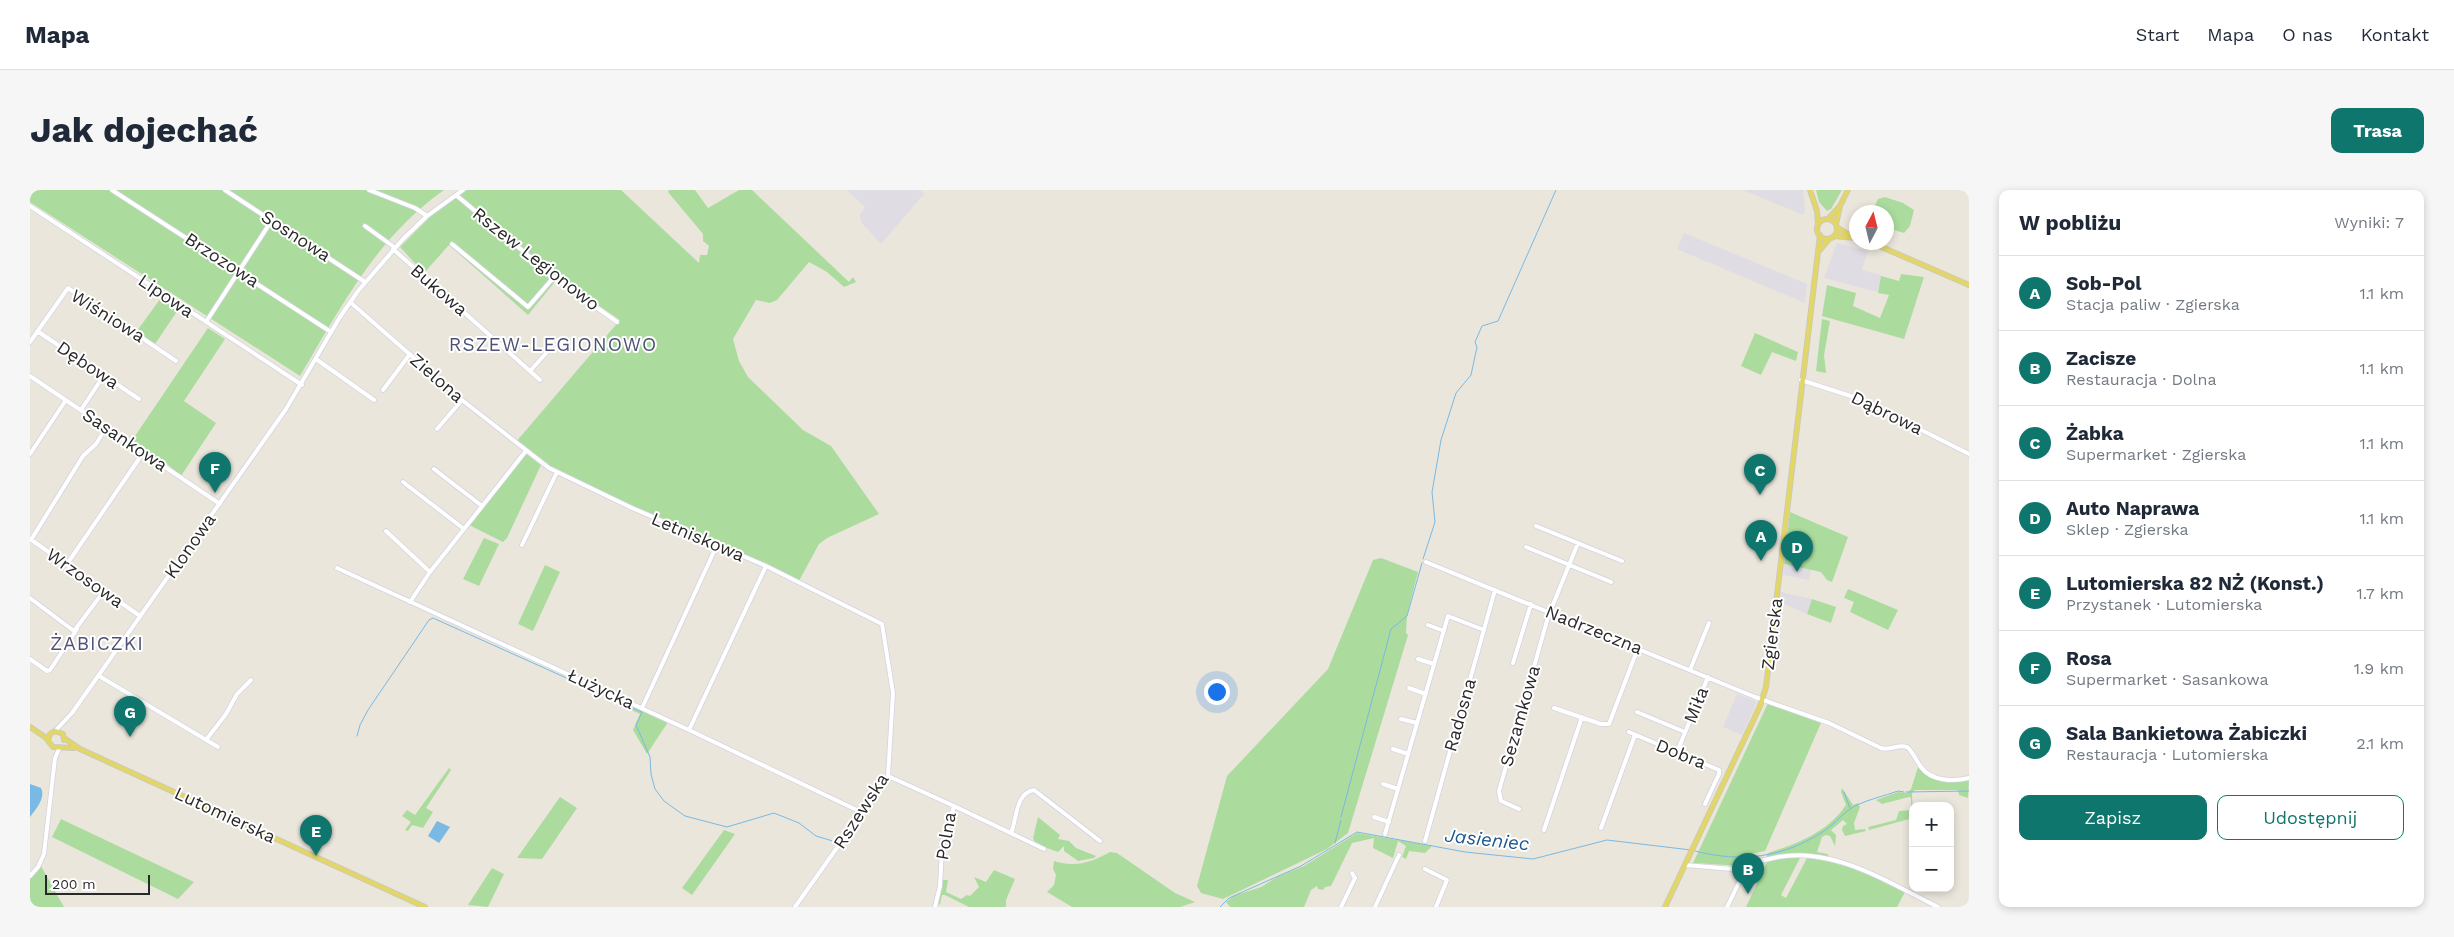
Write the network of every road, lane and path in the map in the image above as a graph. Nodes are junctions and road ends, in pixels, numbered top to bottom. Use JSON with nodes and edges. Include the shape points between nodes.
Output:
{"nodes":[{"id":1,"x":112,"y":190,"type":"edge"},
{"id":2,"x":226,"y":190,"type":"edge"},
{"id":3,"x":369,"y":190,"type":"edge"},
{"id":4,"x":463,"y":190,"type":"edge"},
{"id":5,"x":1810,"y":190,"type":"edge"},
{"id":6,"x":1848,"y":190,"type":"edge"},
{"id":7,"x":456,"y":195,"type":"junction"},
{"id":8,"x":30,"y":206,"type":"edge"},
{"id":9,"x":1840,"y":206,"type":"junction"},
{"id":10,"x":1817,"y":211,"type":"junction"},
{"id":11,"x":427,"y":216,"type":"junction"},
{"id":12,"x":1827,"y":219,"type":"junction"},
{"id":13,"x":272,"y":220,"type":"junction"},
{"id":14,"x":1818,"y":224,"type":"junction"},
{"id":15,"x":365,"y":226,"type":"dead end"},
{"id":16,"x":1837,"y":226,"type":"junction"},
{"id":17,"x":1849,"y":234,"type":"edge"},
{"id":18,"x":1820,"y":235,"type":"junction"},
{"id":19,"x":1834,"y":236,"type":"junction"},
{"id":20,"x":1849,"y":237,"type":"edge"},
{"id":21,"x":1829,"y":239,"type":"junction"},
{"id":22,"x":452,"y":244,"type":"dead end"},
{"id":23,"x":394,"y":248,"type":"junction"},
{"id":24,"x":1888,"y":250,"type":"edge"},
{"id":25,"x":1819,"y":251,"type":"junction"},
{"id":26,"x":239,"y":271,"type":"junction"},
{"id":27,"x":554,"y":277,"type":"junction"},
{"id":28,"x":366,"y":282,"type":"junction"},
{"id":29,"x":1969,"y":285,"type":"edge"},
{"id":30,"x":350,"y":302,"type":"junction"},
{"id":31,"x":206,"y":322,"type":"junction"},
{"id":32,"x":618,"y":322,"type":"dead end"},
{"id":33,"x":37,"y":331,"type":"junction"},
{"id":34,"x":332,"y":332,"type":"junction"},
{"id":35,"x":30,"y":342,"type":"edge"},
{"id":36,"x":549,"y":350,"type":"dead end"},
{"id":37,"x":410,"y":354,"type":"junction"},
{"id":38,"x":316,"y":360,"type":"junction"},
{"id":39,"x":176,"y":361,"type":"dead end"},
{"id":40,"x":530,"y":371,"type":"junction"},
{"id":41,"x":104,"y":375,"type":"junction"},
{"id":42,"x":30,"y":376,"type":"edge"},
{"id":43,"x":540,"y":380,"type":"dead end"},
{"id":44,"x":1801,"y":380,"type":"junction"},
{"id":45,"x":302,"y":385,"type":"junction"},
{"id":46,"x":383,"y":390,"type":"dead end"},
{"id":47,"x":139,"y":398,"type":"dead end"},
{"id":48,"x":66,"y":400,"type":"junction"},
{"id":49,"x":374,"y":400,"type":"dead end"},
{"id":50,"x":462,"y":400,"type":"junction"},
{"id":51,"x":81,"y":410,"type":"junction"},
{"id":52,"x":106,"y":428,"type":"junction"},
{"id":53,"x":437,"y":429,"type":"dead end"},
{"id":54,"x":143,"y":452,"type":"junction"},
{"id":55,"x":525,"y":452,"type":"junction"},
{"id":56,"x":30,"y":454,"type":"edge"},
{"id":57,"x":1969,"y":454,"type":"edge"},
{"id":58,"x":434,"y":469,"type":"dead end"},
{"id":59,"x":556,"y":472,"type":"junction"},
{"id":60,"x":403,"y":482,"type":"dead end"},
{"id":61,"x":220,"y":504,"type":"junction"},
{"id":62,"x":482,"y":506,"type":"junction"},
{"id":63,"x":1536,"y":526,"type":"dead end"},
{"id":64,"x":464,"y":529,"type":"junction"},
{"id":65,"x":386,"y":531,"type":"dead end"},
{"id":66,"x":31,"y":539,"type":"edge"},
{"id":67,"x":1578,"y":543,"type":"junction"},
{"id":68,"x":522,"y":545,"type":"dead end"},
{"id":69,"x":717,"y":545,"type":"junction"},
{"id":70,"x":1526,"y":547,"type":"dead end"},
{"id":71,"x":1622,"y":561,"type":"dead end"},
{"id":72,"x":1426,"y":562,"type":"dead end"},
{"id":73,"x":66,"y":564,"type":"junction"},
{"id":74,"x":1570,"y":565,"type":"junction"},
{"id":75,"x":766,"y":566,"type":"junction"},
{"id":76,"x":337,"y":568,"type":"dead end"},
{"id":77,"x":430,"y":572,"type":"junction"},
{"id":78,"x":1611,"y":582,"type":"dead end"},
{"id":79,"x":1495,"y":590,"type":"junction"},
{"id":80,"x":104,"y":591,"type":"junction"},
{"id":81,"x":30,"y":598,"type":"edge"},
{"id":82,"x":410,"y":602,"type":"junction"},
{"id":83,"x":1531,"y":604,"type":"junction"},
{"id":84,"x":1550,"y":612,"type":"junction"},
{"id":85,"x":140,"y":616,"type":"junction"},
{"id":86,"x":873,"y":618,"type":"joint"},
{"id":87,"x":1709,"y":623,"type":"dead end"},
{"id":88,"x":1428,"y":625,"type":"dead end"},
{"id":89,"x":77,"y":629,"type":"junction"},
{"id":90,"x":1484,"y":630,"type":"junction"},
{"id":91,"x":1444,"y":631,"type":"junction"},
{"id":92,"x":1638,"y":648,"type":"junction"},
{"id":93,"x":30,"y":659,"type":"edge"},
{"id":94,"x":1418,"y":659,"type":"dead end"},
{"id":95,"x":1513,"y":663,"type":"dead end"},
{"id":96,"x":1434,"y":664,"type":"junction"},
{"id":97,"x":1690,"y":670,"type":"junction"},
{"id":98,"x":99,"y":676,"type":"junction"},
{"id":99,"x":1708,"y":677,"type":"junction"},
{"id":100,"x":252,"y":680,"type":"dead end"},
{"id":101,"x":1409,"y":688,"type":"dead end"},
{"id":102,"x":1426,"y":694,"type":"junction"},
{"id":103,"x":1762,"y":700,"type":"junction"},
{"id":104,"x":642,"y":708,"type":"junction"},
{"id":105,"x":1554,"y":708,"type":"dead end"},
{"id":106,"x":1637,"y":712,"type":"dead end"},
{"id":107,"x":1582,"y":717,"type":"junction"},
{"id":108,"x":1401,"y":719,"type":"dead end"},
{"id":109,"x":67,"y":720,"type":"junction"},
{"id":110,"x":1417,"y":724,"type":"junction"},
{"id":111,"x":32,"y":728,"type":"edge"},
{"id":112,"x":689,"y":730,"type":"junction"},
{"id":113,"x":54,"y":732,"type":"junction"},
{"id":114,"x":1630,"y":732,"type":"dead end"},
{"id":115,"x":1685,"y":732,"type":"junction"},
{"id":116,"x":1636,"y":735,"type":"junction"},
{"id":117,"x":64,"y":737,"type":"junction"},
{"id":118,"x":206,"y":740,"type":"junction"},
{"id":119,"x":48,"y":741,"type":"junction"},
{"id":120,"x":51,"y":746,"type":"junction"},
{"id":121,"x":60,"y":747,"type":"junction"},
{"id":122,"x":218,"y":747,"type":"dead end"},
{"id":123,"x":80,"y":749,"type":"junction"},
{"id":124,"x":1393,"y":750,"type":"dead end"},
{"id":125,"x":1677,"y":752,"type":"junction"},
{"id":126,"x":1408,"y":754,"type":"junction"},
{"id":127,"x":55,"y":758,"type":"junction"},
{"id":128,"x":888,"y":776,"type":"junction"},
{"id":129,"x":1969,"y":778,"type":"edge"},
{"id":130,"x":1383,"y":784,"type":"dead end"},
{"id":131,"x":1398,"y":789,"type":"junction"},
{"id":132,"x":1705,"y":804,"type":"dead end"},
{"id":133,"x":954,"y":806,"type":"junction"},
{"id":134,"x":1519,"y":809,"type":"dead end"},
{"id":135,"x":863,"y":813,"type":"junction"},
{"id":136,"x":1374,"y":817,"type":"dead end"},
{"id":137,"x":1389,"y":822,"type":"junction"},
{"id":138,"x":1600,"y":828,"type":"dead end"},
{"id":139,"x":1544,"y":830,"type":"dead end"},
{"id":140,"x":1011,"y":833,"type":"junction"},
{"id":141,"x":1385,"y":834,"type":"dead end"},
{"id":142,"x":1100,"y":841,"type":"dead end"},
{"id":143,"x":1425,"y":841,"type":"dead end"},
{"id":144,"x":1044,"y":849,"type":"dead end"},
{"id":145,"x":1399,"y":855,"type":"dead end"},
{"id":146,"x":1685,"y":866,"type":"junction"},
{"id":147,"x":1425,"y":869,"type":"dead end"},
{"id":148,"x":1745,"y":870,"type":"junction"},
{"id":149,"x":1352,"y":873,"type":"dead end"},
{"id":150,"x":30,"y":876,"type":"edge"},
{"id":151,"x":425,"y":907,"type":"edge"},
{"id":152,"x":795,"y":907,"type":"edge"},
{"id":153,"x":935,"y":907,"type":"edge"},
{"id":154,"x":1341,"y":907,"type":"edge"},
{"id":155,"x":1374,"y":907,"type":"edge"},
{"id":156,"x":1436,"y":907,"type":"edge"},
{"id":157,"x":1665,"y":907,"type":"edge"},
{"id":158,"x":1727,"y":907,"type":"edge"},
{"id":159,"x":1938,"y":907,"type":"edge"}],
"edges":[{"from":1,"to":26,"type":"street","name":"Brzozowa"},
{"from":2,"to":13,"type":"street","name":"Sosnowa"},
{"from":3,"to":11,"type":"street"},
{"from":4,"to":7,"type":"street","name":"Klonowa"},
{"from":5,"to":10,"type":"main road"},
{"from":6,"to":9,"type":"main road"},
{"from":7,"to":11,"type":"street","name":"Klonowa"},
{"from":7,"to":27,"type":"street","name":"Rszew Legionowo"},
{"from":8,"to":31,"type":"street","name":"Lipowa"},
{"from":9,"to":12,"type":"main road"},
{"from":9,"to":16,"type":"main road"},
{"from":10,"to":12,"type":"main road"},
{"from":10,"to":14,"type":"main road"},
{"from":11,"to":23,"type":"street","name":"Klonowa"},
{"from":12,"to":14,"type":"main road"},
{"from":12,"to":16,"type":"main road"},
{"from":13,"to":26,"type":"street"},
{"from":13,"to":28,"type":"street","name":"Sosnowa"},
{"from":14,"to":18,"type":"main road"},
{"from":15,"to":23,"type":"street"},
{"from":16,"to":17,"type":"main road"},
{"from":16,"to":19,"type":"main road"},
{"from":18,"to":21,"type":"main road"},
{"from":18,"to":25,"type":"main road","name":"Zgierska"},
{"from":19,"to":20,"type":"main road"},
{"from":19,"to":21,"type":"main road"},
{"from":21,"to":25,"type":"main road","name":"Zgierska"},
{"from":22,"to":27,"type":"street","via":[[528,307]]},
{"from":23,"to":28,"type":"street","name":"Klonowa"},
{"from":23,"to":40,"type":"street","name":"Bukowa"},
{"from":24,"to":29,"type":"main road"},
{"from":25,"to":44,"type":"main road","name":"Zgierska"},
{"from":26,"to":31,"type":"street"},
{"from":26,"to":34,"type":"street","name":"Brzozowa"},
{"from":27,"to":32,"type":"street","name":"Rszew Legionowo"},
{"from":28,"to":30,"type":"street","name":"Klonowa"},
{"from":30,"to":34,"type":"street","name":"Klonowa"},
{"from":30,"to":37,"type":"street","name":"Zielona"},
{"from":31,"to":45,"type":"street","name":"Lipowa"},
{"from":33,"to":35,"type":"street","name":"Wiśniowa"},
{"from":33,"to":39,"type":"street","name":"Wiśniowa","via":[[68,288]]},
{"from":33,"to":41,"type":"street","name":"Dębowa"},
{"from":34,"to":38,"type":"street","name":"Klonowa"},
{"from":36,"to":40,"type":"street"},
{"from":37,"to":46,"type":"street"},
{"from":37,"to":50,"type":"street","name":"Zielona"},
{"from":38,"to":45,"type":"street","name":"Klonowa"},
{"from":38,"to":49,"type":"street"},
{"from":40,"to":43,"type":"street","name":"Bukowa"},
{"from":41,"to":47,"type":"street","name":"Dębowa"},
{"from":41,"to":51,"type":"street"},
{"from":42,"to":48,"type":"street","name":"Sasankowa"},
{"from":44,"to":57,"type":"street","name":"Dąbrowa","via":[[1851,395]]},
{"from":44,"to":103,"type":"main road","name":"Zgierska"},
{"from":45,"to":61,"type":"street","name":"Klonowa"},
{"from":48,"to":51,"type":"street","name":"Sasankowa"},
{"from":48,"to":56,"type":"street"},
{"from":50,"to":53,"type":"street"},
{"from":50,"to":55,"type":"street","name":"Zielona"},
{"from":51,"to":52,"type":"street","name":"Sasankowa"},
{"from":52,"to":54,"type":"street","name":"Sasankowa"},
{"from":52,"to":66,"type":"street","via":[[83,456]]},
{"from":54,"to":61,"type":"street","name":"Sasankowa"},
{"from":54,"to":73,"type":"street"},
{"from":55,"to":59,"type":"street","name":"Letniskowa"},
{"from":55,"to":62,"type":"street"},
{"from":58,"to":62,"type":"street"},
{"from":59,"to":68,"type":"street"},
{"from":59,"to":69,"type":"street","name":"Letniskowa"},
{"from":60,"to":64,"type":"street"},
{"from":61,"to":85,"type":"street","name":"Klonowa"},
{"from":62,"to":64,"type":"street"},
{"from":63,"to":67,"type":"street"},
{"from":64,"to":77,"type":"street"},
{"from":65,"to":77,"type":"street"},
{"from":66,"to":73,"type":"street","name":"Wrzosowa"},
{"from":67,"to":71,"type":"street"},
{"from":67,"to":74,"type":"street"},
{"from":69,"to":75,"type":"street","name":"Letniskowa"},
{"from":69,"to":104,"type":"street"},
{"from":70,"to":74,"type":"street"},
{"from":72,"to":79,"type":"street","name":"Nadrzeczna"},
{"from":73,"to":80,"type":"street","name":"Wrzosowa"},
{"from":74,"to":78,"type":"street"},
{"from":74,"to":84,"type":"street"},
{"from":75,"to":86,"type":"street","name":"Letniskowa"},
{"from":75,"to":112,"type":"street"},
{"from":76,"to":82,"type":"street","name":"Łużycka"},
{"from":77,"to":82,"type":"street"},
{"from":79,"to":83,"type":"street","name":"Nadrzeczna"},
{"from":79,"to":90,"type":"street","name":"Radosna"},
{"from":80,"to":85,"type":"street","name":"Wrzosowa"},
{"from":80,"to":89,"type":"street"},
{"from":81,"to":89,"type":"street","via":[[72,630]]},
{"from":82,"to":104,"type":"street","name":"Łużycka"},
{"from":83,"to":84,"type":"street","name":"Nadrzeczna"},
{"from":83,"to":95,"type":"street"},
{"from":84,"to":92,"type":"street","name":"Nadrzeczna"},
{"from":84,"to":134,"type":"street","name":"Sezamkowa","via":[[1499,791],[1501,801]]},
{"from":85,"to":98,"type":"street","name":"Klonowa"},
{"from":86,"to":128,"type":"street","name":"Rszewska","via":[[884,628],[892,684]]},
{"from":87,"to":97,"type":"street"},
{"from":88,"to":91,"type":"street"},
{"from":89,"to":93,"type":"street","via":[[50,670]]},
{"from":90,"to":91,"type":"street","via":[[1448,616]]},
{"from":90,"to":143,"type":"street","name":"Radosna"},
{"from":91,"to":96,"type":"street"},
{"from":92,"to":97,"type":"street","name":"Nadrzeczna"},
{"from":92,"to":107,"type":"street","via":[[1612,721],[1605,725]]},
{"from":94,"to":96,"type":"street"},
{"from":96,"to":102,"type":"street"},
{"from":97,"to":99,"type":"street","name":"Nadrzeczna"},
{"from":98,"to":109,"type":"street","name":"Klonowa"},
{"from":98,"to":118,"type":"street"},
{"from":99,"to":103,"type":"street","name":"Nadrzeczna"},
{"from":99,"to":115,"type":"street","name":"Miła"},
{"from":100,"to":118,"type":"street","via":[[237,694]]},
{"from":101,"to":102,"type":"street"},
{"from":102,"to":110,"type":"street"},
{"from":103,"to":129,"type":"street","name":"Nadrzeczna","via":[[1829,723],[1885,749],[1900,745],[1907,747],[1922,769],[1938,778]]},
{"from":103,"to":146,"type":"main road","name":"Zgierska"},
{"from":104,"to":112,"type":"street","name":"Łużycka"},
{"from":105,"to":107,"type":"street"},
{"from":106,"to":115,"type":"street","name":"Miła"},
{"from":107,"to":139,"type":"street"},
{"from":108,"to":110,"type":"street"},
{"from":109,"to":113,"type":"street","name":"Klonowa"},
{"from":109,"to":117,"type":"street","name":"Klonowa"},
{"from":110,"to":126,"type":"street"},
{"from":111,"to":113,"type":"main road"},
{"from":111,"to":119,"type":"main road"},
{"from":112,"to":135,"type":"street","name":"Łużycka"},
{"from":113,"to":117,"type":"main road","name":"Lutomierska"},
{"from":113,"to":119,"type":"main road"},
{"from":114,"to":116,"type":"street","name":"Dobra"},
{"from":115,"to":125,"type":"street","name":"Miła"},
{"from":116,"to":125,"type":"street","name":"Dobra"},
{"from":116,"to":138,"type":"street","name":"Dobra"},
{"from":117,"to":121,"type":"main road"},
{"from":117,"to":123,"type":"main road","name":"Lutomierska"},
{"from":118,"to":122,"type":"street"},
{"from":119,"to":120,"type":"main road"},
{"from":120,"to":121,"type":"main road","name":"Lutomierska"},
{"from":120,"to":127,"type":"street"},
{"from":121,"to":123,"type":"main road","name":"Lutomierska"},
{"from":121,"to":127,"type":"street"},
{"from":123,"to":151,"type":"main road","name":"Lutomierska"},
{"from":124,"to":126,"type":"street"},
{"from":125,"to":132,"type":"street","name":"Dobra","via":[[1719,770]]},
{"from":126,"to":131,"type":"street"},
{"from":127,"to":150,"type":"street","via":[[45,849],[41,862]]},
{"from":128,"to":133,"type":"street","name":"Polna"},
{"from":128,"to":135,"type":"street","name":"Rszewska"},
{"from":130,"to":131,"type":"street"},
{"from":131,"to":137,"type":"street"},
{"from":133,"to":140,"type":"street"},
{"from":133,"to":153,"type":"street","name":"Polna","via":[[942,849]]},
{"from":135,"to":152,"type":"street","name":"Rszewska"},
{"from":136,"to":137,"type":"street"},
{"from":137,"to":141,"type":"street"},
{"from":140,"to":142,"type":"street","via":[[1020,801],[1027,792],[1034,790]]},
{"from":140,"to":144,"type":"street"},
{"from":145,"to":155,"type":"street"},
{"from":146,"to":148,"type":"street"},
{"from":146,"to":157,"type":"main road","name":"Zgierska"},
{"from":147,"to":156,"type":"street","via":[[1448,880]]},
{"from":148,"to":158,"type":"street"},
{"from":148,"to":159,"type":"street","via":[[1751,864],[1779,857],[1829,859],[1867,872]]},
{"from":149,"to":154,"type":"street","via":[[1354,878]]}]}
